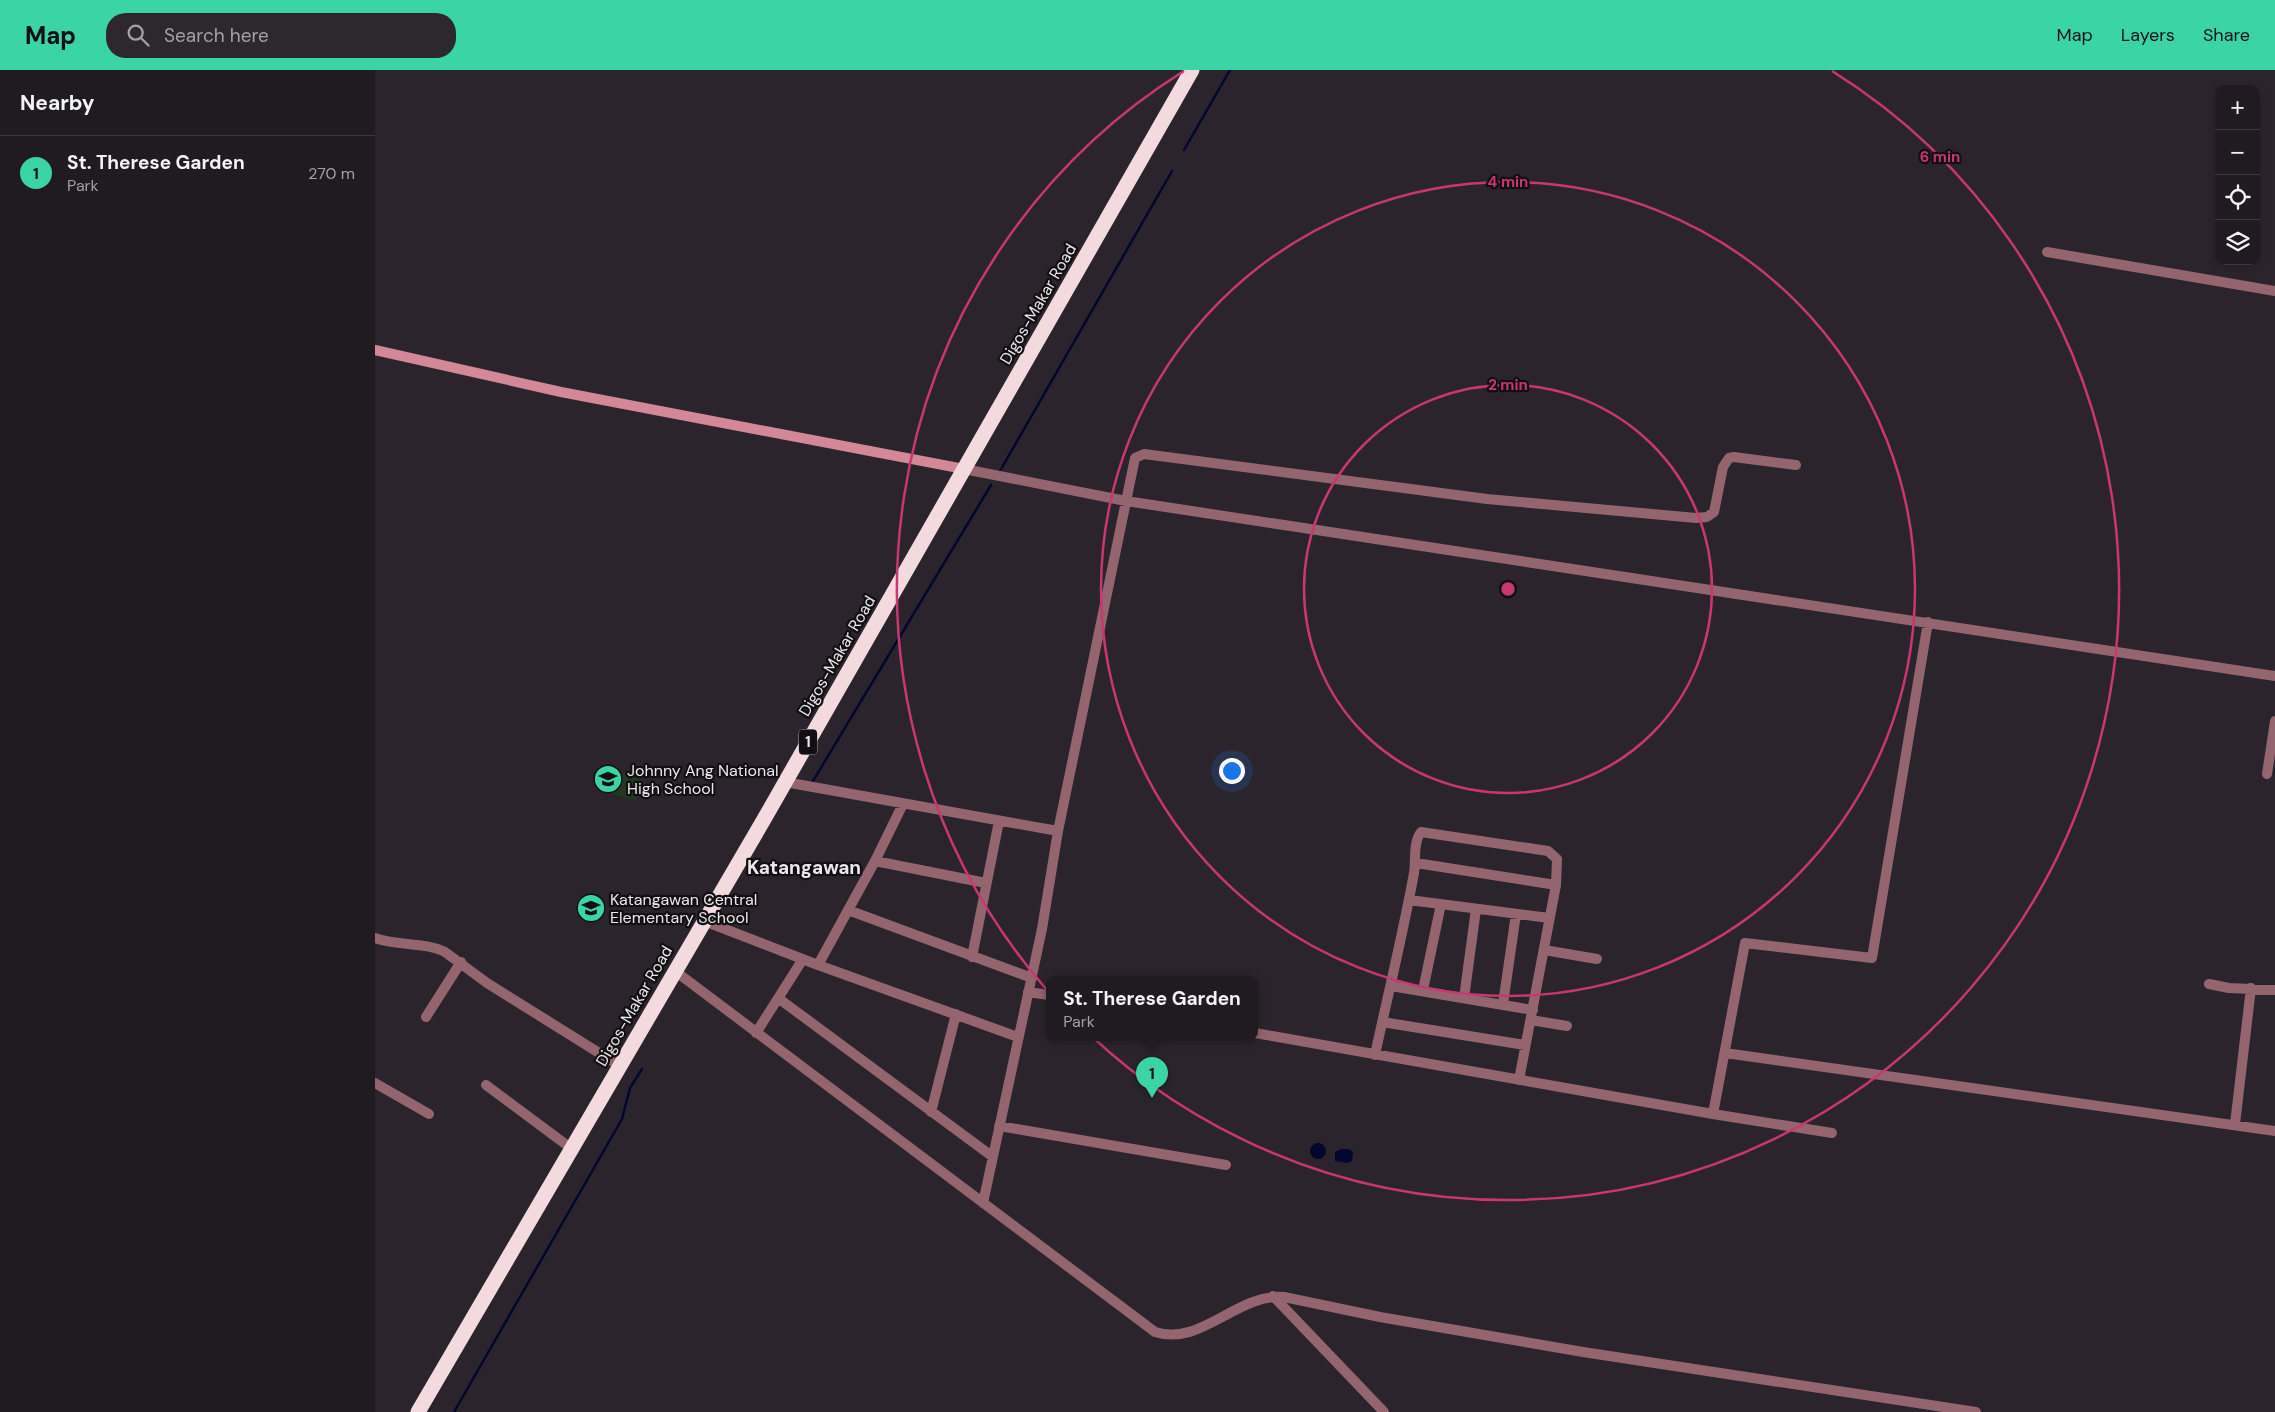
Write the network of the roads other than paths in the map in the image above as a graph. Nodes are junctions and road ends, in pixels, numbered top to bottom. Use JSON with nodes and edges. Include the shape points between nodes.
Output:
{"nodes":[{"id":1,"x":1192,"y":70,"type":"edge"},
{"id":2,"x":2047,"y":252,"type":"dead end"},
{"id":3,"x":2275,"y":291,"type":"edge"},
{"id":4,"x":375,"y":350,"type":"edge"},
{"id":5,"x":1796,"y":464,"type":"dead end"},
{"id":6,"x":964,"y":469,"type":"junction"},
{"id":7,"x":1126,"y":502,"type":"junction"},
{"id":8,"x":1927,"y":622,"type":"junction"},
{"id":9,"x":2275,"y":676,"type":"edge"},
{"id":10,"x":2275,"y":721,"type":"edge"},
{"id":11,"x":2267,"y":774,"type":"dead end"},
{"id":12,"x":785,"y":782,"type":"junction"},
{"id":13,"x":903,"y":804,"type":"junction"},
{"id":14,"x":999,"y":821,"type":"junction"},
{"id":15,"x":1058,"y":831,"type":"junction"},
{"id":16,"x":875,"y":861,"type":"junction"},
{"id":17,"x":1416,"y":863,"type":"junction"},
{"id":18,"x":986,"y":883,"type":"junction"},
{"id":19,"x":1556,"y":885,"type":"junction"},
{"id":20,"x":1409,"y":900,"type":"junction"},
{"id":21,"x":1441,"y":904,"type":"junction"},
{"id":22,"x":1476,"y":909,"type":"junction"},
{"id":23,"x":848,"y":910,"type":"junction"},
{"id":24,"x":1516,"y":914,"type":"junction"},
{"id":25,"x":1549,"y":918,"type":"junction"},
{"id":26,"x":704,"y":921,"type":"junction"},
{"id":27,"x":375,"y":938,"type":"edge"},
{"id":28,"x":1544,"y":950,"type":"junction"},
{"id":29,"x":972,"y":957,"type":"junction"},
{"id":30,"x":803,"y":959,"type":"junction"},
{"id":31,"x":1597,"y":959,"type":"dead end"},
{"id":32,"x":461,"y":962,"type":"junction"},
{"id":33,"x":818,"y":965,"type":"junction"},
{"id":34,"x":675,"y":971,"type":"junction"},
{"id":35,"x":1032,"y":978,"type":"junction"},
{"id":36,"x":2209,"y":984,"type":"dead end"},
{"id":37,"x":1391,"y":986,"type":"junction"},
{"id":38,"x":2251,"y":988,"type":"junction"},
{"id":39,"x":1423,"y":990,"type":"junction"},
{"id":40,"x":2275,"y":990,"type":"edge"},
{"id":41,"x":1028,"y":992,"type":"junction"},
{"id":42,"x":1046,"y":995,"type":"edge"},
{"id":43,"x":778,"y":998,"type":"junction"},
{"id":44,"x":1464,"y":998,"type":"junction"},
{"id":45,"x":1503,"y":1004,"type":"junction"},
{"id":46,"x":956,"y":1014,"type":"junction"},
{"id":47,"x":1532,"y":1015,"type":"junction"},
{"id":48,"x":425,"y":1017,"type":"dead end"},
{"id":49,"x":1382,"y":1022,"type":"junction"},
{"id":50,"x":1567,"y":1026,"type":"dead end"},
{"id":51,"x":756,"y":1032,"type":"junction"},
{"id":52,"x":1258,"y":1033,"type":"edge"},
{"id":53,"x":1018,"y":1037,"type":"junction"},
{"id":54,"x":1525,"y":1045,"type":"junction"},
{"id":55,"x":1725,"y":1053,"type":"junction"},
{"id":56,"x":1375,"y":1055,"type":"junction"},
{"id":57,"x":620,"y":1066,"type":"junction"},
{"id":58,"x":1519,"y":1080,"type":"junction"},
{"id":59,"x":375,"y":1083,"type":"edge"},
{"id":60,"x":486,"y":1085,"type":"dead end"},
{"id":61,"x":931,"y":1112,"type":"junction"},
{"id":62,"x":429,"y":1114,"type":"dead end"},
{"id":63,"x":1713,"y":1114,"type":"junction"},
{"id":64,"x":2235,"y":1124,"type":"junction"},
{"id":65,"x":999,"y":1126,"type":"junction"},
{"id":66,"x":2275,"y":1131,"type":"edge"},
{"id":67,"x":1832,"y":1133,"type":"dead end"},
{"id":68,"x":572,"y":1149,"type":"junction"},
{"id":69,"x":993,"y":1157,"type":"junction"},
{"id":70,"x":1226,"y":1165,"type":"dead end"},
{"id":71,"x":983,"y":1203,"type":"junction"},
{"id":72,"x":1273,"y":1296,"type":"junction"},
{"id":73,"x":418,"y":1412,"type":"edge"},
{"id":74,"x":1384,"y":1412,"type":"edge"},
{"id":75,"x":1976,"y":1412,"type":"edge"}],
"edges":[{"from":1,"to":6,"type":"highway","name":"Digos-Makar Road","number":"1"},
{"from":2,"to":3,"type":"street"},
{"from":4,"to":6,"type":"street","via":[[561,392]]},
{"from":5,"to":7,"type":"street","via":[[1729,458],[1723,466],[1715,512],[1697,518],[1487,499],[1144,454],[1135,458]]},
{"from":6,"to":7,"type":"street"},
{"from":6,"to":12,"type":"highway","name":"Digos-Makar Road","number":"1"},
{"from":7,"to":8,"type":"street"},
{"from":7,"to":15,"type":"street"},
{"from":8,"to":9,"type":"street"},
{"from":8,"to":55,"type":"street","via":[[1871,958],[1745,943]]},
{"from":10,"to":11,"type":"street"},
{"from":12,"to":13,"type":"street"},
{"from":12,"to":26,"type":"highway","name":"Digos-Makar Road","number":"1"},
{"from":13,"to":14,"type":"street"},
{"from":13,"to":16,"type":"street"},
{"from":14,"to":15,"type":"street"},
{"from":14,"to":18,"type":"street"},
{"from":15,"to":35,"type":"street"},
{"from":16,"to":18,"type":"street"},
{"from":16,"to":23,"type":"street"},
{"from":17,"to":19,"type":"street"},
{"from":17,"to":19,"type":"street","via":[[1418,834],[1426,831],[1548,851],[1557,859]]},
{"from":17,"to":20,"type":"street"},
{"from":18,"to":29,"type":"street"},
{"from":19,"to":25,"type":"street"},
{"from":20,"to":21,"type":"street"},
{"from":20,"to":37,"type":"street"},
{"from":21,"to":22,"type":"street"},
{"from":21,"to":39,"type":"street"},
{"from":22,"to":24,"type":"street"},
{"from":22,"to":44,"type":"street"},
{"from":23,"to":29,"type":"street"},
{"from":23,"to":33,"type":"street"},
{"from":24,"to":25,"type":"street"},
{"from":24,"to":45,"type":"street"},
{"from":25,"to":28,"type":"street"},
{"from":26,"to":30,"type":"street"},
{"from":26,"to":34,"type":"highway","name":"Digos-Makar Road","number":"1"},
{"from":27,"to":32,"type":"street","via":[[400,945],[439,949]]},
{"from":28,"to":31,"type":"street"},
{"from":28,"to":47,"type":"street"},
{"from":29,"to":35,"type":"street"},
{"from":30,"to":33,"type":"street"},
{"from":30,"to":43,"type":"street"},
{"from":32,"to":48,"type":"street"},
{"from":32,"to":57,"type":"street","via":[[487,983]]},
{"from":33,"to":46,"type":"street"},
{"from":34,"to":51,"type":"street"},
{"from":34,"to":57,"type":"highway","name":"Digos-Makar Road","number":"1"},
{"from":35,"to":41,"type":"street"},
{"from":36,"to":38,"type":"street"},
{"from":37,"to":39,"type":"street"},
{"from":37,"to":49,"type":"street"},
{"from":38,"to":40,"type":"street"},
{"from":38,"to":64,"type":"street"},
{"from":39,"to":44,"type":"street"},
{"from":41,"to":42,"type":"street"},
{"from":41,"to":53,"type":"street"},
{"from":43,"to":51,"type":"street"},
{"from":43,"to":61,"type":"street"},
{"from":44,"to":45,"type":"street"},
{"from":45,"to":47,"type":"street"},
{"from":46,"to":53,"type":"street"},
{"from":46,"to":61,"type":"street"},
{"from":47,"to":50,"type":"street"},
{"from":47,"to":54,"type":"street"},
{"from":49,"to":54,"type":"street"},
{"from":49,"to":56,"type":"street"},
{"from":51,"to":71,"type":"street"},
{"from":52,"to":56,"type":"street"},
{"from":53,"to":65,"type":"street"},
{"from":54,"to":58,"type":"street"},
{"from":55,"to":63,"type":"street"},
{"from":55,"to":64,"type":"street"},
{"from":56,"to":58,"type":"street"},
{"from":57,"to":68,"type":"highway","name":"Digos-Makar Road","number":"1"},
{"from":58,"to":63,"type":"street"},
{"from":59,"to":62,"type":"street"},
{"from":60,"to":68,"type":"street"},
{"from":61,"to":69,"type":"street"},
{"from":63,"to":67,"type":"street"},
{"from":64,"to":66,"type":"street"},
{"from":65,"to":69,"type":"street"},
{"from":65,"to":70,"type":"street"},
{"from":68,"to":73,"type":"highway","name":"Digos-Makar Road","number":"1"},
{"from":69,"to":71,"type":"street"},
{"from":71,"to":72,"type":"street","via":[[1148,1328],[1163,1335],[1185,1334],[1254,1300]]},
{"from":72,"to":74,"type":"street"},
{"from":72,"to":75,"type":"street","via":[[1583,1352]]}]}
